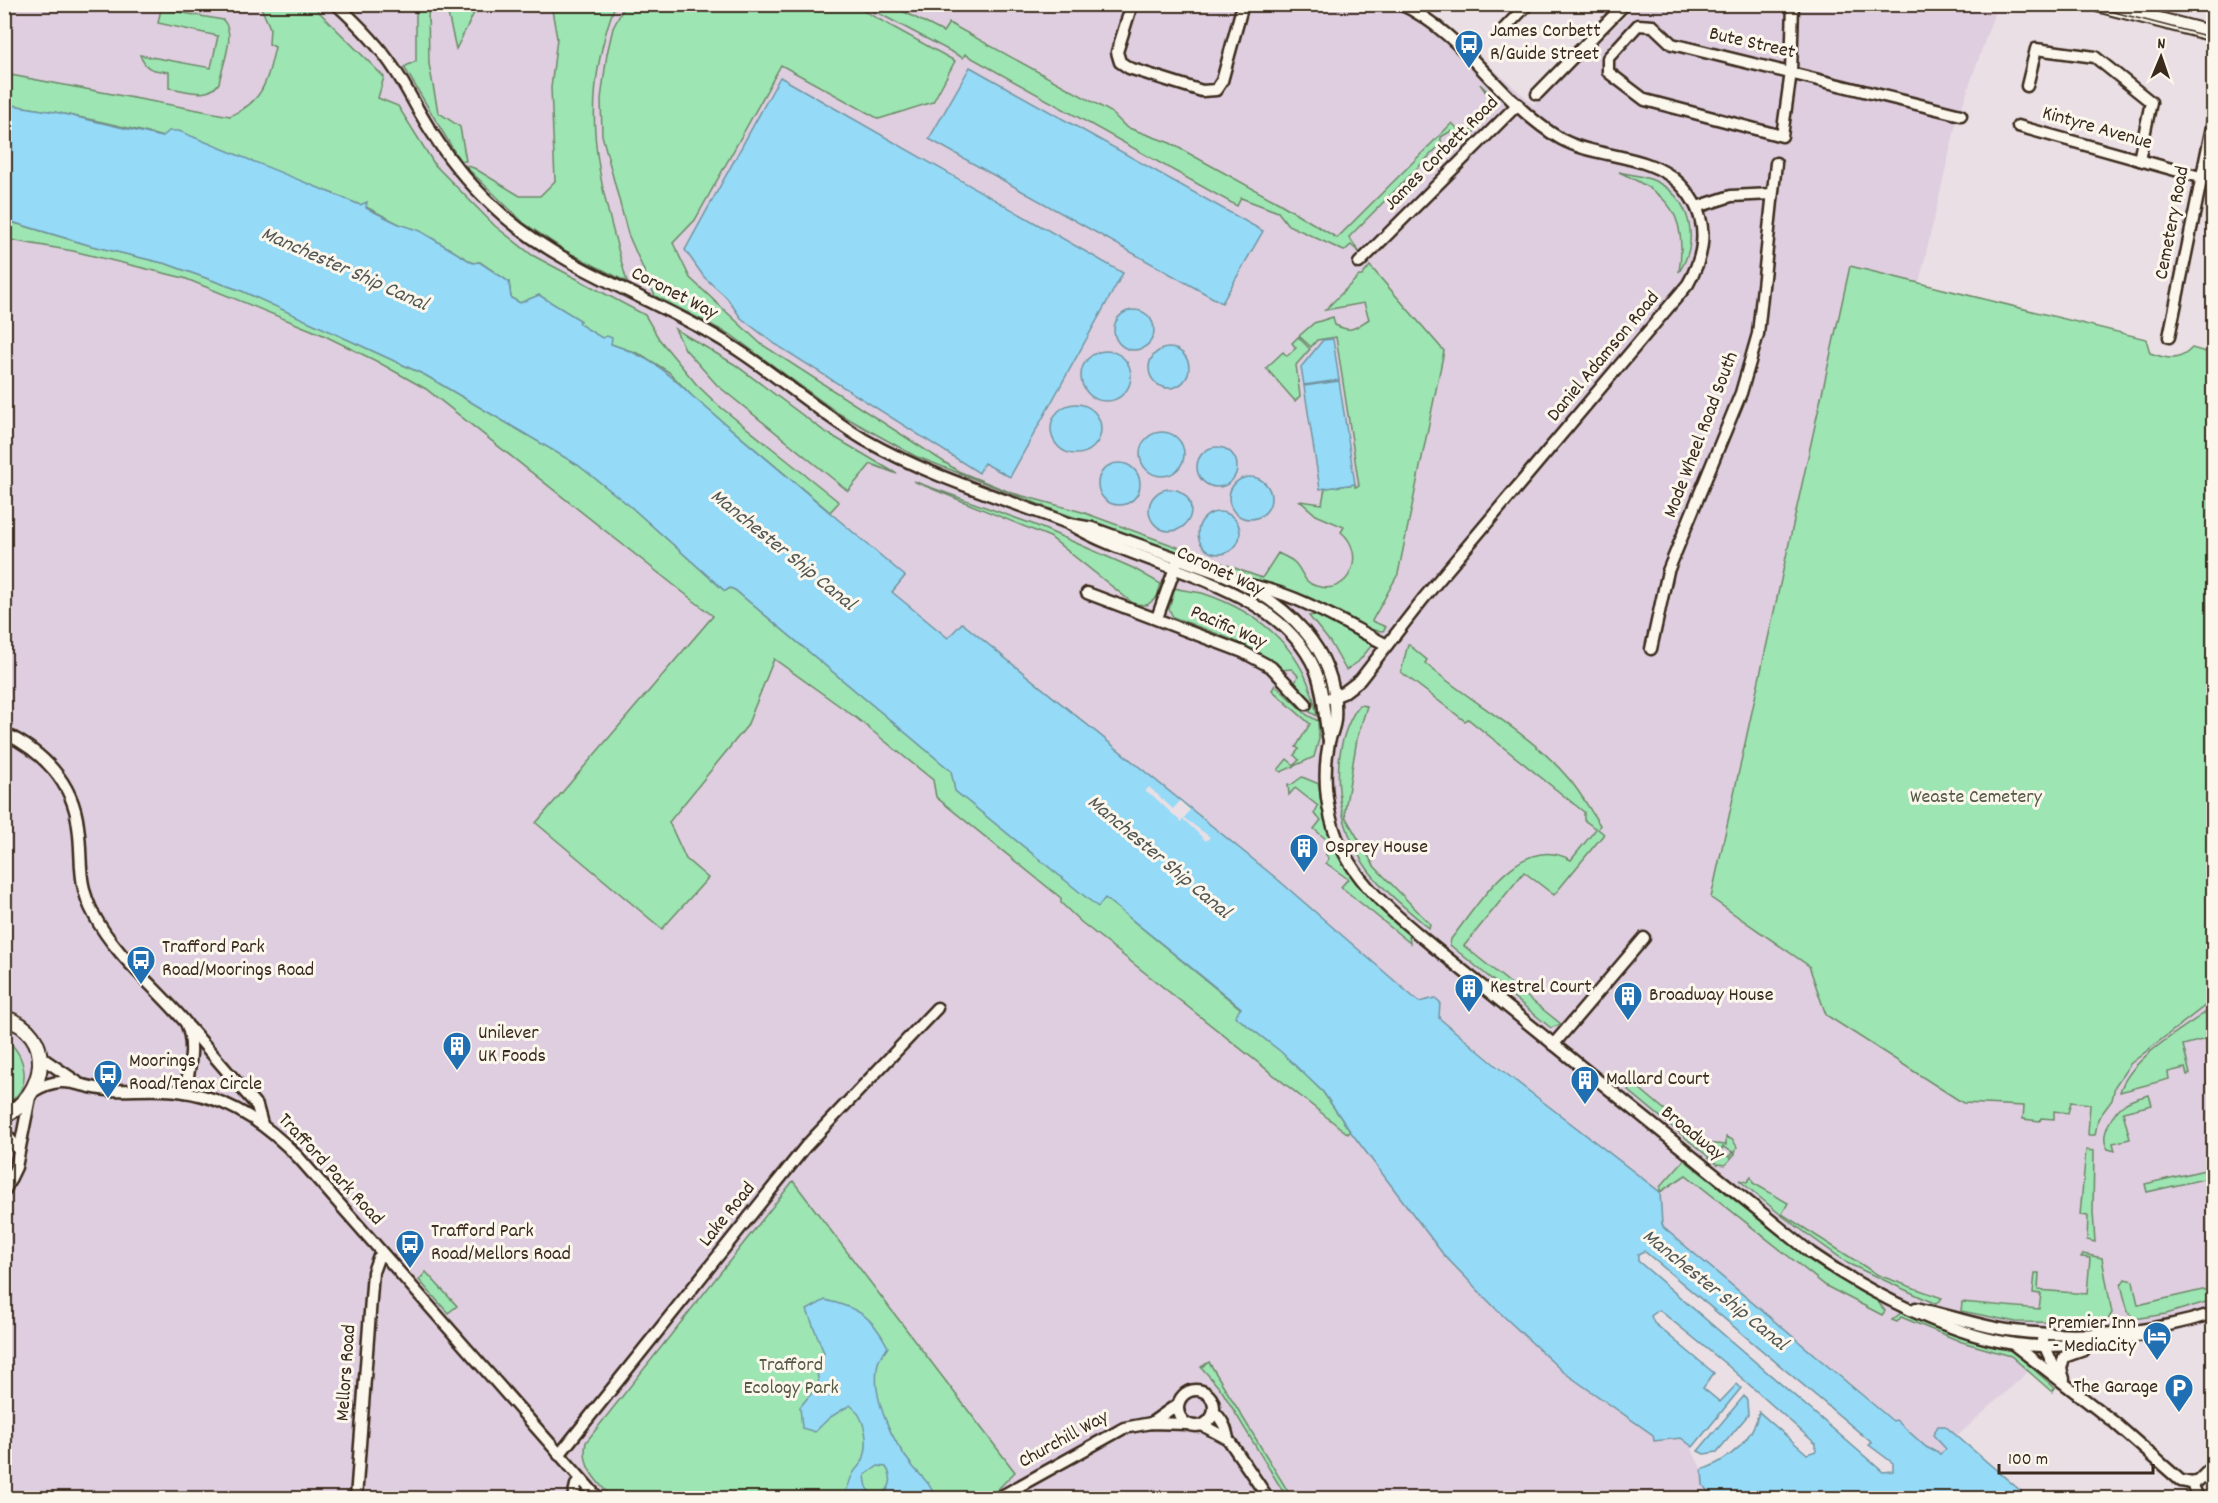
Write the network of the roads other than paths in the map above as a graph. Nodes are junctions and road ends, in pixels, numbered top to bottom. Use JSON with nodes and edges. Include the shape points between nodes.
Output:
{"nodes":[{"id":1,"x":336,"y":4,"type":"edge"},
{"id":2,"x":1132,"y":4,"type":"edge"},
{"id":3,"x":1243,"y":4,"type":"edge"},
{"id":4,"x":1400,"y":4,"type":"edge"},
{"id":5,"x":1528,"y":4,"type":"edge"},
{"id":6,"x":1625,"y":4,"type":"edge"},
{"id":7,"x":1793,"y":4,"type":"edge"},
{"id":8,"x":2097,"y":4,"type":"edge"},
{"id":9,"x":2154,"y":11,"type":"edge"},
{"id":10,"x":1504,"y":29,"type":"dead end"},
{"id":11,"x":2214,"y":34,"type":"edge"},
{"id":12,"x":1791,"y":72,"type":"junction"},
{"id":13,"x":2027,"y":86,"type":"dead end"},
{"id":14,"x":1538,"y":94,"type":"dead end"},
{"id":15,"x":1518,"y":105,"type":"junction"},
{"id":16,"x":1961,"y":115,"type":"dead end"},
{"id":17,"x":2213,"y":119,"type":"edge"},
{"id":18,"x":2018,"y":126,"type":"dead end"},
{"id":19,"x":2139,"y":160,"type":"junction"},
{"id":20,"x":1776,"y":163,"type":"dead end"},
{"id":21,"x":2200,"y":177,"type":"junction"},
{"id":22,"x":1772,"y":194,"type":"junction"},
{"id":23,"x":1697,"y":207,"type":"junction"},
{"id":24,"x":1359,"y":263,"type":"dead end"},
{"id":25,"x":2169,"y":338,"type":"dead end"},
{"id":26,"x":1177,"y":565,"type":"junction"},
{"id":27,"x":1243,"y":583,"type":"junction"},
{"id":28,"x":1087,"y":593,"type":"dead end"},
{"id":29,"x":1315,"y":608,"type":"junction"},
{"id":30,"x":1157,"y":618,"type":"junction"},
{"id":31,"x":1296,"y":620,"type":"junction"},
{"id":32,"x":1300,"y":642,"type":"junction"},
{"id":33,"x":1387,"y":645,"type":"junction"},
{"id":34,"x":1651,"y":649,"type":"dead end"},
{"id":35,"x":1329,"y":698,"type":"junction"},
{"id":36,"x":1306,"y":704,"type":"dead end"},
{"id":37,"x":4,"y":733,"type":"edge"},
{"id":38,"x":1329,"y":741,"type":"joint"},
{"id":39,"x":1644,"y":938,"type":"dead end"},
{"id":40,"x":937,"y":1008,"type":"dead end"},
{"id":41,"x":4,"y":1018,"type":"edge"},
{"id":42,"x":186,"y":1023,"type":"junction"},
{"id":43,"x":1553,"y":1045,"type":"junction"},
{"id":44,"x":39,"y":1056,"type":"junction"},
{"id":45,"x":80,"y":1084,"type":"junction"},
{"id":46,"x":185,"y":1092,"type":"junction"},
{"id":47,"x":32,"y":1094,"type":"junction"},
{"id":48,"x":4,"y":1116,"type":"edge"},
{"id":49,"x":262,"y":1124,"type":"junction"},
{"id":50,"x":4,"y":1132,"type":"edge"},
{"id":51,"x":18,"y":1149,"type":"junction"},
{"id":52,"x":4,"y":1192,"type":"edge"},
{"id":53,"x":384,"y":1255,"type":"junction"},
{"id":54,"x":1906,"y":1306,"type":"junction"},
{"id":55,"x":1933,"y":1312,"type":"junction"},
{"id":56,"x":2214,"y":1313,"type":"edge"},
{"id":57,"x":2155,"y":1329,"type":"junction"},
{"id":58,"x":2143,"y":1335,"type":"junction"},
{"id":59,"x":2013,"y":1344,"type":"junction"},
{"id":60,"x":2044,"y":1346,"type":"junction"},
{"id":61,"x":2063,"y":1378,"type":"junction"},
{"id":62,"x":2076,"y":1393,"type":"junction"},
{"id":63,"x":1178,"y":1404,"type":"junction"},
{"id":64,"x":1214,"y":1412,"type":"junction"},
{"id":65,"x":1151,"y":1423,"type":"junction"},
{"id":66,"x":1187,"y":1424,"type":"junction"},
{"id":67,"x":1202,"y":1425,"type":"junction"},
{"id":68,"x":1228,"y":1439,"type":"junction"},
{"id":69,"x":559,"y":1455,"type":"junction"},
{"id":70,"x":2214,"y":1465,"type":"edge"},
{"id":71,"x":581,"y":1480,"type":"junction"},
{"id":72,"x":2192,"y":1483,"type":"junction"},
{"id":73,"x":356,"y":1498,"type":"edge"},
{"id":74,"x":573,"y":1498,"type":"edge"},
{"id":75,"x":598,"y":1498,"type":"edge"},
{"id":76,"x":998,"y":1498,"type":"edge"},
{"id":77,"x":1268,"y":1498,"type":"edge"},
{"id":78,"x":2198,"y":1498,"type":"edge"}],
"edges":[{"from":1,"to":26,"type":"street","name":"Coronet Way","via":[[363,29],[394,68],[434,136],[471,183],[529,236],[740,351],[866,441],[916,465],[1070,524],[1090,537]]},
{"from":2,"to":3,"type":"street","via":[[1117,52],[1120,62],[1202,91],[1215,90],[1222,81]]},
{"from":4,"to":15,"type":"street","name":"James Corbett Road","via":[[1432,22]]},
{"from":5,"to":10,"type":"street"},
{"from":6,"to":14,"type":"street"},
{"from":7,"to":12,"type":"street"},
{"from":8,"to":9,"type":"main road"},
{"from":9,"to":11,"type":"main road"},
{"from":12,"to":12,"type":"street","name":"Bute Street","via":[[1672,44],[1653,26],[1638,26],[1608,58],[1608,72],[1645,100],[1782,136]]},
{"from":12,"to":16,"type":"street","name":"Bute Street"},
{"from":13,"to":19,"type":"street","via":[[2036,49],[2095,57],[2151,102]]},
{"from":15,"to":23,"type":"street","name":"Daniel Adamson Road","via":[[1564,141],[1665,173]]},
{"from":15,"to":24,"type":"street","name":"James Corbett Road"},
{"from":17,"to":21,"type":"street","name":"Cemetery Road"},
{"from":18,"to":19,"type":"street","name":"Kintyre Avenue"},
{"from":19,"to":21,"type":"street","name":"Kintyre Avenue"},
{"from":20,"to":22,"type":"street","name":"Mode Wheel Road South"},
{"from":21,"to":25,"type":"street","name":"Cemetery Road"},
{"from":22,"to":23,"type":"street","via":[[1731,196]]},
{"from":22,"to":34,"type":"street","name":"Mode Wheel Road South","via":[[1758,334],[1741,393],[1668,571]]},
{"from":23,"to":33,"type":"street","name":"Daniel Adamson Road","via":[[1703,226],[1703,247],[1688,284]]},
{"from":26,"to":27,"type":"street","name":"Coronet Way"},
{"from":26,"to":30,"type":"street","name":"Pacific Way"},
{"from":26,"to":32,"type":"street","name":"Coronet Way","via":[[1259,608]]},
{"from":27,"to":29,"type":"street"},
{"from":27,"to":31,"type":"street","name":"Coronet Way"},
{"from":28,"to":30,"type":"street","name":"Pacific Way"},
{"from":29,"to":31,"type":"street","via":[[1301,613]]},
{"from":29,"to":33,"type":"street"},
{"from":30,"to":36,"type":"street","name":"Pacific Way","via":[[1271,667]]},
{"from":31,"to":32,"type":"street"},
{"from":31,"to":35,"type":"street","name":"Coronet Way","via":[[1318,650]]},
{"from":32,"to":35,"type":"street","name":"Coronet Way"},
{"from":33,"to":35,"type":"street","name":"Daniel Adamson Road","via":[[1360,680]]},
{"from":35,"to":38,"type":"street","name":"Coronet Way","via":[[1334,729]]},
{"from":37,"to":42,"type":"street","name":"Trafford Park Road","via":[[34,751],[63,782],[76,811],[80,880],[93,914],[116,947]]},
{"from":38,"to":43,"type":"street","name":"Broadway","via":[[1327,800],[1336,834],[1352,868],[1391,911]]},
{"from":39,"to":43,"type":"street"},
{"from":40,"to":69,"type":"street","name":"Lake Road","via":[[806,1146]]},
{"from":41,"to":44,"type":"main road","via":[[24,1028]]},
{"from":42,"to":46,"type":"street","via":[[191,1057]]},
{"from":42,"to":49,"type":"street","name":"Trafford Park Road","via":[[257,1106]]},
{"from":43,"to":54,"type":"street","name":"Broadway","via":[[1811,1253]]},
{"from":44,"to":45,"type":"street"},
{"from":44,"to":47,"type":"main road","via":[[38,1080]]},
{"from":45,"to":46,"type":"street","via":[[108,1090]]},
{"from":45,"to":47,"type":"street","via":[[53,1082]]},
{"from":46,"to":49,"type":"street","via":[[230,1105]]},
{"from":47,"to":48,"type":"main road","via":[[16,1111]]},
{"from":47,"to":51,"type":"street"},
{"from":49,"to":53,"type":"street","name":"Trafford Park Road","via":[[299,1158]]},
{"from":50,"to":51,"type":"street"},
{"from":51,"to":52,"type":"street"},
{"from":53,"to":69,"type":"street","name":"Trafford Park Road"},
{"from":53,"to":73,"type":"street","name":"Mellors Road","via":[[378,1258],[373,1272]]},
{"from":54,"to":55,"type":"street","name":"Broadway"},
{"from":54,"to":59,"type":"street","name":"Broadway","via":[[1932,1320]]},
{"from":55,"to":57,"type":"street","name":"Broadway","via":[[1987,1326],[2043,1334]]},
{"from":55,"to":60,"type":"street","name":"Broadway","via":[[1937,1318],[1950,1322],[2042,1340]]},
{"from":56,"to":57,"type":"street","name":"Broadway"},
{"from":57,"to":58,"type":"street","name":"Broadway"},
{"from":58,"to":60,"type":"street","name":"Broadway","via":[[2072,1346]]},
{"from":58,"to":61,"type":"street","name":"Broadway","via":[[2068,1354],[2061,1365]]},
{"from":59,"to":60,"type":"street","name":"Broadway"},
{"from":59,"to":62,"type":"street"},
{"from":60,"to":61,"type":"street"},
{"from":61,"to":62,"type":"street"},
{"from":62,"to":72,"type":"street","via":[[2181,1481]]},
{"from":63,"to":64,"type":"street","via":[[1185,1393],[1201,1390],[1210,1396]]},
{"from":63,"to":65,"type":"street","name":"Churchill Way"},
{"from":63,"to":66,"type":"street","via":[[1179,1415]]},
{"from":64,"to":67,"type":"street"},
{"from":64,"to":68,"type":"street","via":[[1227,1428]]},
{"from":65,"to":66,"type":"street","name":"Churchill Way"},
{"from":65,"to":76,"type":"street","name":"Churchill Way","via":[[1124,1428],[1102,1438]]},
{"from":66,"to":67,"type":"street"},
{"from":67,"to":68,"type":"street"},
{"from":68,"to":77,"type":"street"},
{"from":69,"to":71,"type":"street","name":"Trafford Park Road"},
{"from":70,"to":72,"type":"street"},
{"from":71,"to":74,"type":"street"},
{"from":71,"to":75,"type":"street","name":"Trafford Park Road"},
{"from":72,"to":78,"type":"street"}]}
